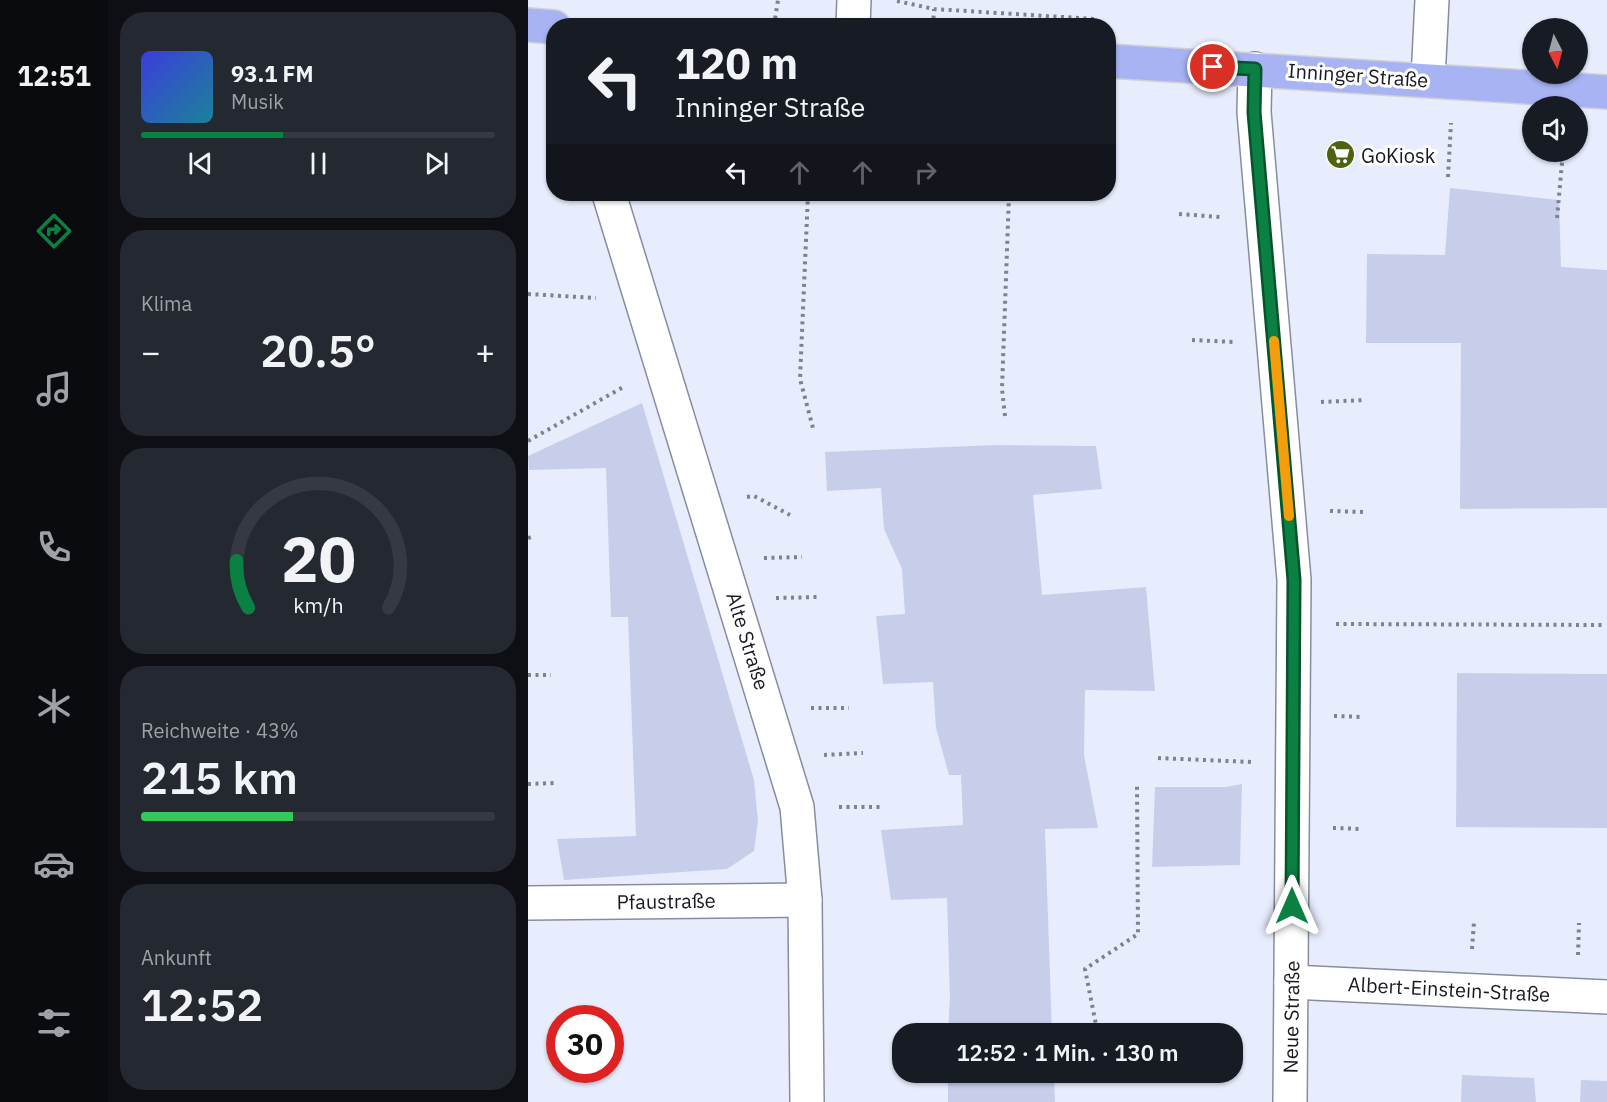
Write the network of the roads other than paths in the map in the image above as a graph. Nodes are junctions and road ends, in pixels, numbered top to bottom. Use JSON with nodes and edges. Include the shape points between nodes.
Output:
{"nodes":[{"id":1,"x":854,"y":0,"type":"edge"},
{"id":2,"x":1432,"y":0,"type":"edge"},
{"id":3,"x":853,"y":18,"type":"edge"},
{"id":4,"x":528,"y":26,"type":"edge"},
{"id":5,"x":546,"y":27,"type":"edge"},
{"id":6,"x":1116,"y":61,"type":"edge"},
{"id":7,"x":1255,"y":69,"type":"junction"},
{"id":8,"x":1428,"y":79,"type":"junction"},
{"id":9,"x":1607,"y":92,"type":"edge"},
{"id":10,"x":611,"y":201,"type":"edge"},
{"id":11,"x":805,"y":900,"type":"junction"},
{"id":12,"x":528,"y":903,"type":"edge"},
{"id":13,"x":1291,"y":982,"type":"junction"},
{"id":14,"x":1607,"y":997,"type":"edge"},
{"id":15,"x":807,"y":1102,"type":"edge"},
{"id":16,"x":1290,"y":1102,"type":"edge"}],
"edges":[{"from":1,"to":3,"type":"street"},
{"from":2,"to":8,"type":"street"},
{"from":4,"to":5,"type":"main road"},
{"from":6,"to":7,"type":"main road","name":"Inninger Straße"},
{"from":7,"to":8,"type":"main road","name":"Inninger Straße"},
{"from":7,"to":13,"type":"street","name":"Neue Straße","via":[[1254,112],[1294,580]]},
{"from":8,"to":9,"type":"main road","name":"Inninger Straße"},
{"from":10,"to":11,"type":"street","name":"Alte Straße","via":[[798,807]]},
{"from":11,"to":12,"type":"street","name":"Pfaustraße"},
{"from":11,"to":15,"type":"street","name":"Alte Straße"},
{"from":13,"to":14,"type":"street","name":"Albert-Einstein-Straße"},
{"from":13,"to":16,"type":"street","name":"Neue Straße"}]}
